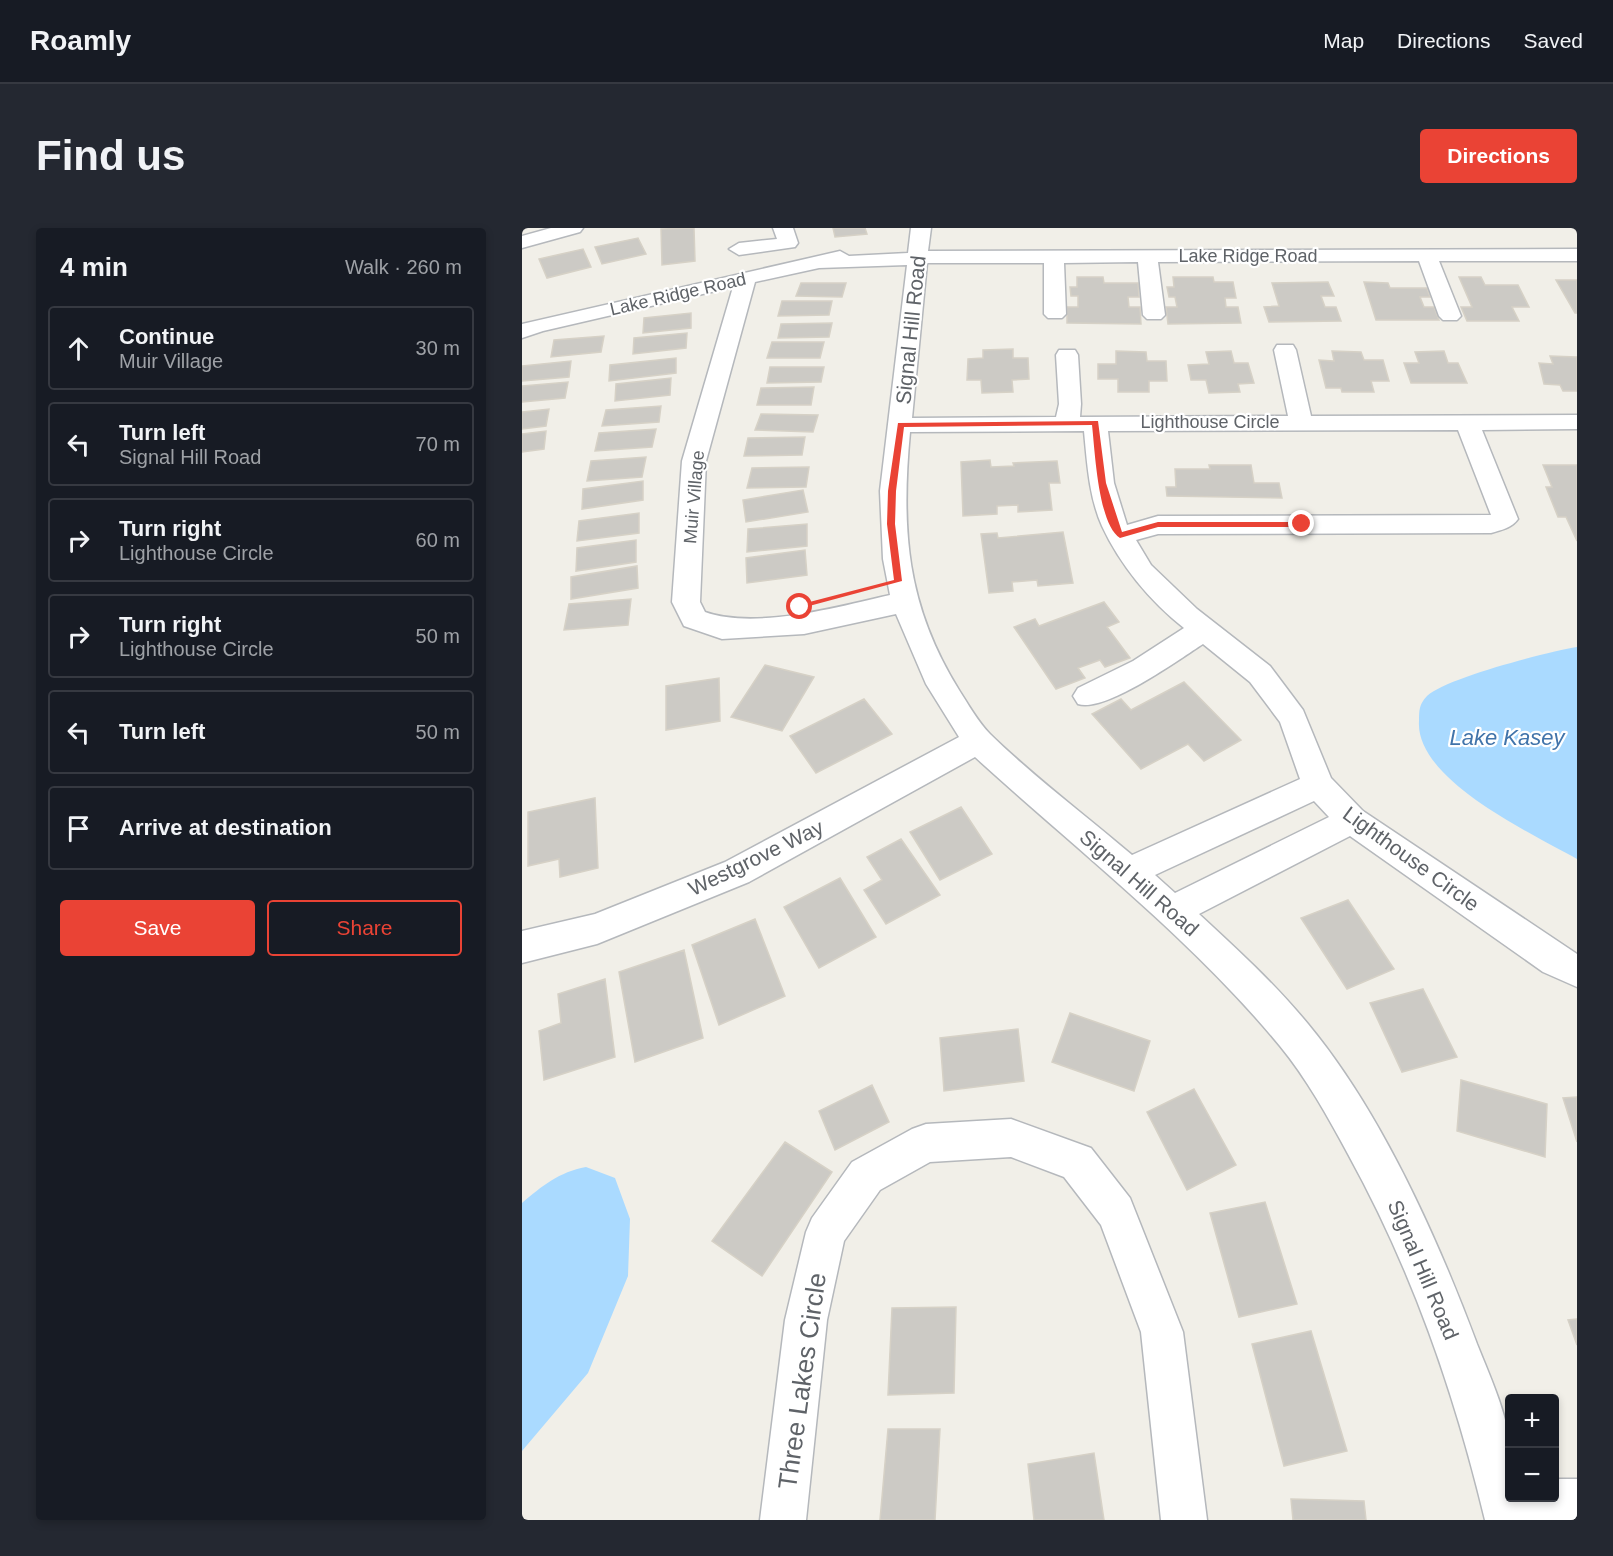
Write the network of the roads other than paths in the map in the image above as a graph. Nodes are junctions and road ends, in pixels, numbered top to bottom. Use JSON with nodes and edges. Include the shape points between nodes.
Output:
{"nodes":[{"id":1,"x":573,"y":228,"type":"edge"},
{"id":2,"x":735,"y":228,"type":"edge"},
{"id":3,"x":783,"y":228,"type":"edge"},
{"id":4,"x":522,"y":242,"type":"edge"},
{"id":5,"x":920,"y":242,"type":"edge"},
{"id":6,"x":739,"y":249,"type":"junction"},
{"id":7,"x":1427,"y":255,"type":"junction"},
{"id":8,"x":1577,"y":255,"type":"edge"},
{"id":9,"x":1054,"y":256,"type":"junction"},
{"id":10,"x":1147,"y":256,"type":"junction"},
{"id":11,"x":746,"y":278,"type":"junction"},
{"id":12,"x":1055,"y":314,"type":"dead end"},
{"id":13,"x":1154,"y":315,"type":"dead end"},
{"id":14,"x":1450,"y":316,"type":"dead end"},
{"id":15,"x":528,"y":323,"type":"edge"},
{"id":16,"x":1285,"y":350,"type":"dead end"},
{"id":17,"x":1067,"y":355,"type":"dead end"},
{"id":18,"x":1301,"y":422,"type":"junction"},
{"id":19,"x":1467,"y":422,"type":"junction"},
{"id":20,"x":1577,"y":422,"type":"edge"},
{"id":21,"x":1081,"y":423,"type":"junction"},
{"id":22,"x":901,"y":425,"type":"junction"},
{"id":23,"x":1120,"y":536,"type":"junction"},
{"id":24,"x":902,"y":592,"type":"junction"},
{"id":25,"x":1204,"y":629,"type":"junction"},
{"id":26,"x":1088,"y":696,"type":"dead end"},
{"id":27,"x":978,"y":741,"type":"junction"},
{"id":28,"x":1318,"y":785,"type":"junction"},
{"id":29,"x":1352,"y":820,"type":"junction"},
{"id":30,"x":1128,"y":872,"type":"junction"},
{"id":31,"x":1174,"y":910,"type":"junction"},
{"id":32,"x":522,"y":947,"type":"edge"},
{"id":33,"x":1577,"y":971,"type":"edge"},
{"id":34,"x":1577,"y":1502,"type":"edge"},
{"id":35,"x":1506,"y":1511,"type":"edge"},
{"id":36,"x":783,"y":1520,"type":"edge"},
{"id":37,"x":1184,"y":1520,"type":"edge"}],
"edges":[{"from":1,"to":4,"type":"street"},
{"from":2,"to":6,"type":"street"},
{"from":3,"to":6,"type":"street","via":[[788,243]]},
{"from":5,"to":9,"type":"street","name":"Lake Ridge Road"},
{"from":5,"to":11,"type":"street","name":"Lake Ridge Road","via":[[894,261],[820,262]]},
{"from":5,"to":22,"type":"street","name":"Signal Hill Road"},
{"from":6,"to":11,"type":"street"},
{"from":7,"to":8,"type":"street","name":"Lake Ridge Road"},
{"from":7,"to":10,"type":"street","name":"Lake Ridge Road"},
{"from":7,"to":14,"type":"street"},
{"from":9,"to":10,"type":"street","name":"Lake Ridge Road"},
{"from":9,"to":12,"type":"street"},
{"from":10,"to":13,"type":"street"},
{"from":11,"to":15,"type":"street","name":"Lake Ridge Road","via":[[636,295]]},
{"from":11,"to":24,"type":"street","name":"Muir Village","via":[[694,461],[686,602],[694,619],[722,629],[804,624]]},
{"from":16,"to":18,"type":"street"},
{"from":17,"to":21,"type":"street","via":[[1070,404]]},
{"from":18,"to":19,"type":"street","name":"Lighthouse Circle"},
{"from":18,"to":21,"type":"street","name":"Lighthouse Circle"},
{"from":19,"to":20,"type":"street","name":"Lighthouse Circle"},
{"from":19,"to":23,"type":"street","via":[[1505,519],[1491,524],[1158,525]]},
{"from":21,"to":22,"type":"street","name":"Lighthouse Circle"},
{"from":21,"to":23,"type":"street","name":"Lighthouse Circle"},
{"from":22,"to":24,"type":"street","name":"Signal Hill Road","via":[[891,524]]},
{"from":23,"to":25,"type":"street","name":"Lighthouse Circle","via":[[1142,572]]},
{"from":24,"to":27,"type":"street","name":"Signal Hill Road","via":[[933,673]]},
{"from":25,"to":26,"type":"street","via":[[1143,669]]},
{"from":25,"to":28,"type":"street","name":"Lighthouse Circle","via":[[1260,674],[1293,718]]},
{"from":27,"to":30,"type":"street","name":"Signal Hill Road"},
{"from":27,"to":32,"type":"street","name":"Westgrove Way","via":[[737,872],[597,929]]},
{"from":28,"to":29,"type":"street","name":"Lighthouse Circle"},
{"from":28,"to":30,"type":"street"},
{"from":29,"to":31,"type":"street"},
{"from":29,"to":33,"type":"street","name":"Lighthouse Circle","via":[[1555,962]]},
{"from":30,"to":31,"type":"street","name":"Signal Hill Road"},
{"from":31,"to":35,"type":"street","name":"Signal Hill Road","via":[[1295,1037],[1365,1144],[1436,1293],[1471,1390]]},
{"from":34,"to":35,"type":"street"},
{"from":36,"to":37,"type":"street","name":"Three Lakes Circle","via":[[806,1320],[826,1232],[866,1176],[926,1143],[1011,1138],[1077,1162],[1116,1212],[1162,1332]]}]}
